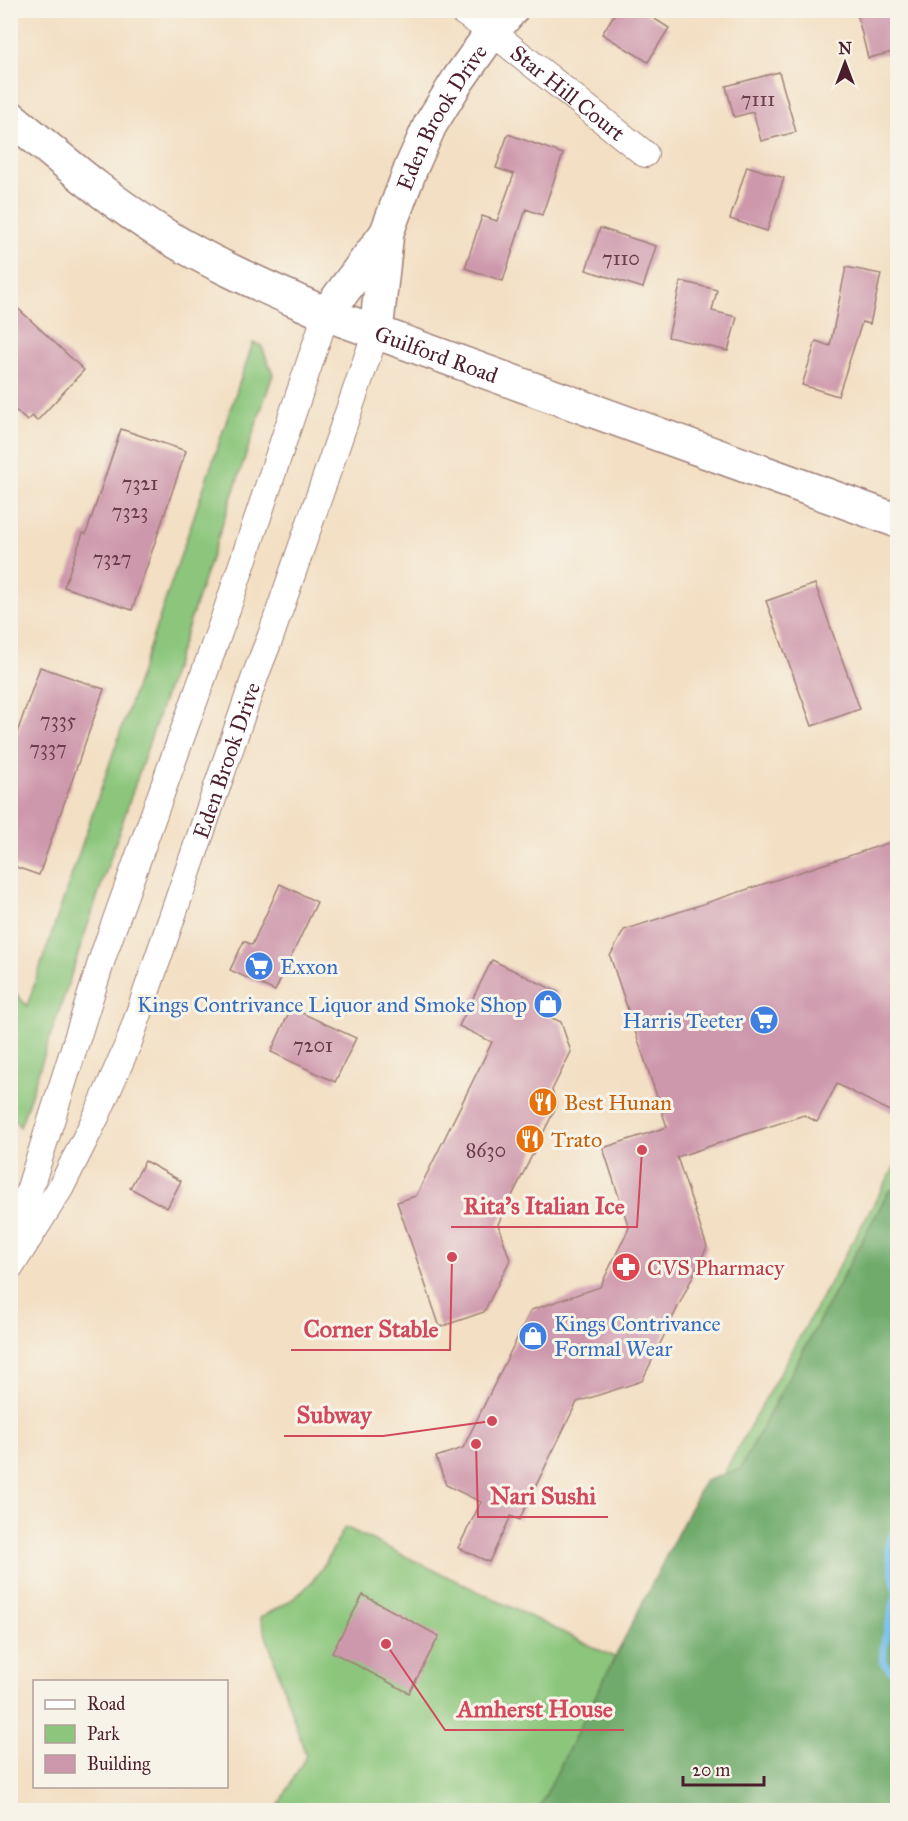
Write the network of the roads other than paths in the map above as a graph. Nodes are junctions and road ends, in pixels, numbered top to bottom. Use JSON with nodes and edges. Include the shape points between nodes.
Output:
{"nodes":[{"id":1,"x":460,"y":10,"type":"edge"},
{"id":2,"x":501,"y":21,"type":"edge"},
{"id":3,"x":10,"y":117,"type":"edge"},
{"id":4,"x":645,"y":153,"type":"dead end"},
{"id":5,"x":387,"y":232,"type":"junction"},
{"id":6,"x":326,"y":314,"type":"junction"},
{"id":7,"x":376,"y":332,"type":"junction"},
{"id":8,"x":897,"y":521,"type":"edge"},
{"id":9,"x":10,"y":1251,"type":"edge"},
{"id":10,"x":10,"y":1268,"type":"edge"}],
"edges":[{"from":1,"to":2,"type":"street","name":"Star Hill Court"},
{"from":2,"to":4,"type":"street","name":"Star Hill Court"},
{"from":2,"to":5,"type":"street","name":"Eden Brook Drive","via":[[430,125]]},
{"from":3,"to":6,"type":"street","name":"Guilford Road","via":[[93,185],[162,233],[242,277]]},
{"from":5,"to":6,"type":"street","name":"Eden Brook Drive"},
{"from":5,"to":7,"type":"street","name":"Eden Brook Drive"},
{"from":6,"to":7,"type":"street","name":"Guilford Road"},
{"from":6,"to":9,"type":"street","name":"Eden Brook Drive","via":[[224,621],[105,953]]},
{"from":7,"to":8,"type":"street","name":"Guilford Road"},
{"from":7,"to":10,"type":"street","name":"Eden Brook Drive","via":[[129,1042],[61,1187]]}]}
